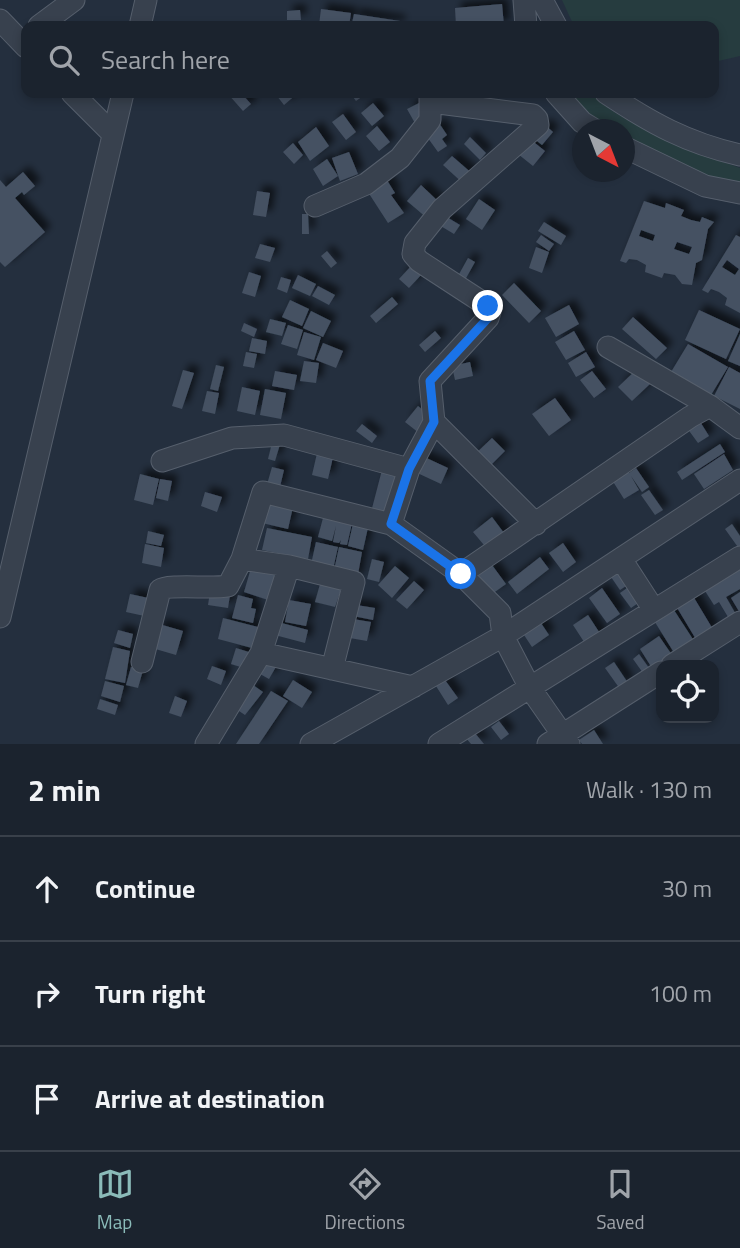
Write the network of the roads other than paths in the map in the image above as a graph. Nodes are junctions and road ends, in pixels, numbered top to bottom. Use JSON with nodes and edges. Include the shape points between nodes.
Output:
{"nodes":[{"id":1,"x":74,"y":0,"type":"edge"},
{"id":2,"x":146,"y":0,"type":"edge"},
{"id":3,"x":524,"y":0,"type":"edge"},
{"id":4,"x":542,"y":0,"type":"edge"},
{"id":5,"x":0,"y":20,"type":"edge"},
{"id":6,"x":46,"y":21,"type":"edge"},
{"id":7,"x":141,"y":21,"type":"edge"},
{"id":8,"x":526,"y":21,"type":"edge"},
{"id":9,"x":552,"y":21,"type":"edge"},
{"id":10,"x":21,"y":38,"type":"edge"},
{"id":11,"x":77,"y":98,"type":"edge"},
{"id":12,"x":122,"y":98,"type":"edge"},
{"id":13,"x":431,"y":98,"type":"edge"},
{"id":14,"x":560,"y":98,"type":"edge"},
{"id":15,"x":614,"y":98,"type":"edge"},
{"id":16,"x":579,"y":119,"type":"edge"},
{"id":17,"x":113,"y":134,"type":"junction"},
{"id":18,"x":635,"y":152,"type":"edge"},
{"id":19,"x":740,"y":155,"type":"edge"},
{"id":20,"x":740,"y":194,"type":"edge"},
{"id":21,"x":315,"y":206,"type":"dead end"},
{"id":22,"x":608,"y":347,"type":"dead end"},
{"id":23,"x":710,"y":406,"type":"junction"},
{"id":24,"x":434,"y":422,"type":"junction"},
{"id":25,"x":740,"y":428,"type":"edge"},
{"id":26,"x":162,"y":461,"type":"dead end"},
{"id":27,"x":409,"y":469,"type":"junction"},
{"id":28,"x":740,"y":480,"type":"edge"},
{"id":29,"x":391,"y":524,"type":"junction"},
{"id":30,"x":536,"y":524,"type":"junction"},
{"id":31,"x":740,"y":557,"type":"edge"},
{"id":32,"x":242,"y":559,"type":"junction"},
{"id":33,"x":621,"y":559,"type":"junction"},
{"id":34,"x":289,"y":566,"type":"junction"},
{"id":35,"x":461,"y":574,"type":"junction"},
{"id":36,"x":654,"y":610,"type":"junction"},
{"id":37,"x":0,"y":617,"type":"edge"},
{"id":38,"x":740,"y":622,"type":"edge"},
{"id":39,"x":503,"y":636,"type":"junction"},
{"id":40,"x":261,"y":653,"type":"junction"},
{"id":41,"x":680,"y":660,"type":"edge"},
{"id":42,"x":142,"y":662,"type":"dead end"},
{"id":43,"x":332,"y":669,"type":"junction"},
{"id":44,"x":656,"y":675,"type":"edge"},
{"id":45,"x":413,"y":687,"type":"junction"},
{"id":46,"x":530,"y":688,"type":"junction"},
{"id":47,"x":560,"y":741,"type":"edge"},
{"id":48,"x":206,"y":744,"type":"edge"},
{"id":49,"x":311,"y":744,"type":"edge"},
{"id":50,"x":439,"y":744,"type":"edge"}],
"edges":[{"from":1,"to":6,"type":"street"},
{"from":2,"to":7,"type":"street"},
{"from":3,"to":8,"type":"street"},
{"from":4,"to":9,"type":"street"},
{"from":5,"to":10,"type":"street"},
{"from":11,"to":17,"type":"street"},
{"from":12,"to":17,"type":"street"},
{"from":13,"to":21,"type":"street","via":[[430,120],[400,158],[366,184]]},
{"from":13,"to":24,"type":"street","via":[[537,119],[534,131],[442,209],[415,243],[413,254],[419,261],[491,312],[430,381]]},
{"from":14,"to":16,"type":"street"},
{"from":15,"to":19,"type":"street","via":[[652,123],[706,147]]},
{"from":17,"to":37,"type":"street"},
{"from":18,"to":20,"type":"street","via":[[705,186]]},
{"from":22,"to":23,"type":"street"},
{"from":23,"to":25,"type":"street"},
{"from":23,"to":30,"type":"street"},
{"from":24,"to":27,"type":"street"},
{"from":24,"to":30,"type":"street"},
{"from":26,"to":27,"type":"street","via":[[232,438],[284,435]]},
{"from":27,"to":29,"type":"street"},
{"from":28,"to":33,"type":"street"},
{"from":29,"to":32,"type":"street","via":[[264,492]]},
{"from":29,"to":35,"type":"street"},
{"from":30,"to":35,"type":"street"},
{"from":31,"to":36,"type":"street"},
{"from":32,"to":34,"type":"street"},
{"from":32,"to":42,"type":"street","via":[[228,586],[163,587]]},
{"from":33,"to":36,"type":"street"},
{"from":33,"to":39,"type":"street"},
{"from":34,"to":40,"type":"street"},
{"from":34,"to":43,"type":"street","via":[[354,582]]},
{"from":35,"to":39,"type":"street","via":[[500,613]]},
{"from":36,"to":46,"type":"street"},
{"from":38,"to":41,"type":"street"},
{"from":39,"to":45,"type":"street"},
{"from":39,"to":46,"type":"street"},
{"from":40,"to":43,"type":"street"},
{"from":40,"to":48,"type":"street"},
{"from":43,"to":45,"type":"street"},
{"from":44,"to":47,"type":"street"},
{"from":45,"to":49,"type":"street"},
{"from":46,"to":47,"type":"street"},
{"from":46,"to":50,"type":"street"}]}
